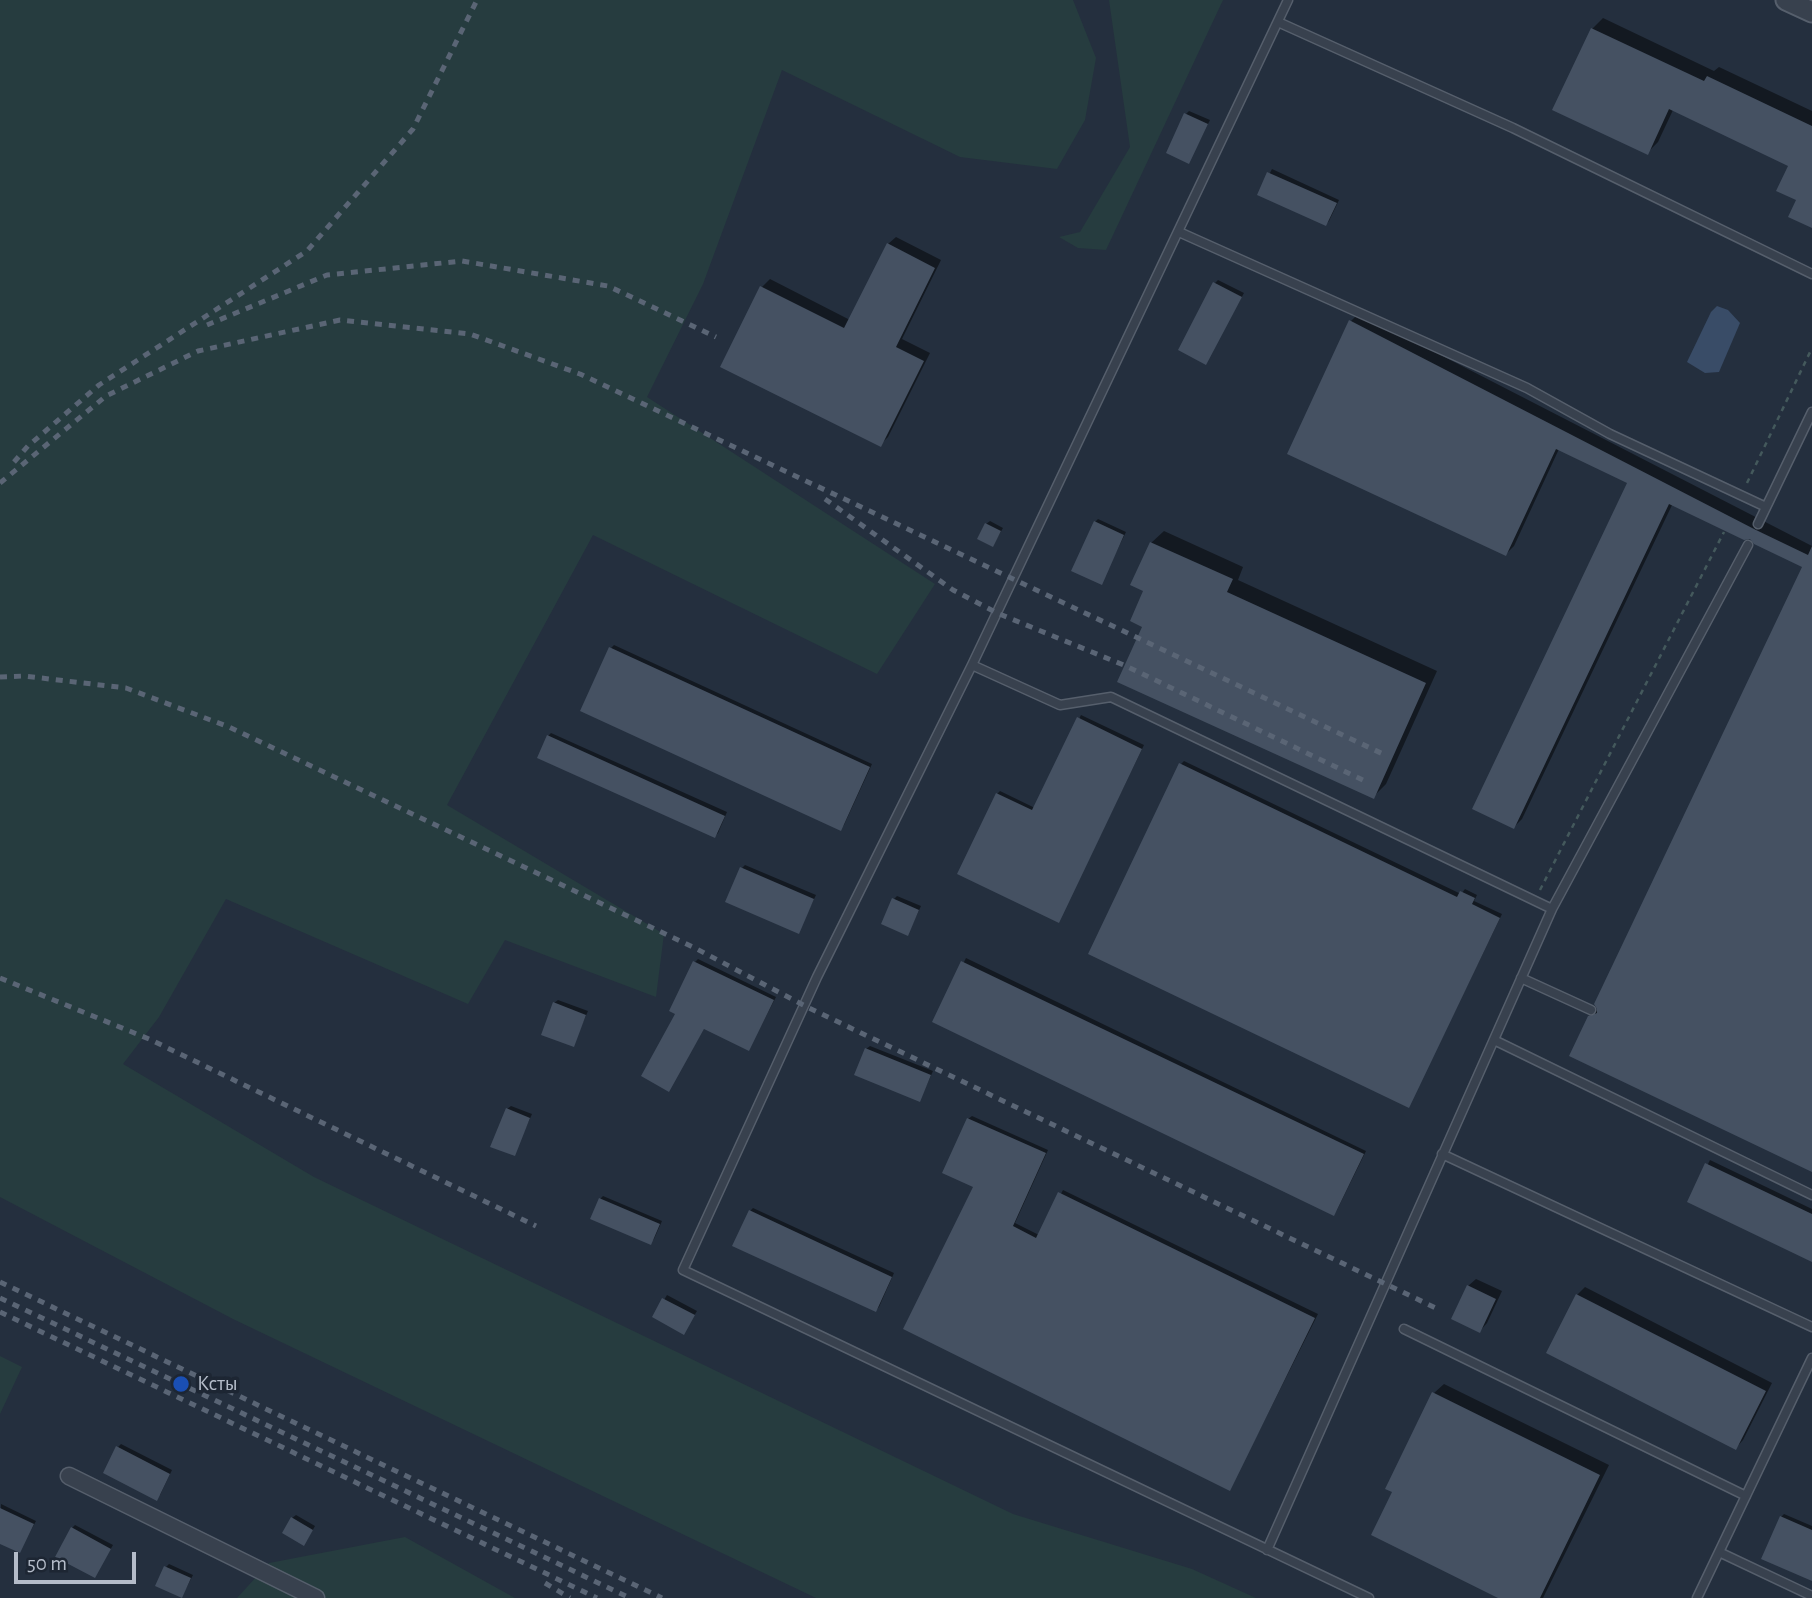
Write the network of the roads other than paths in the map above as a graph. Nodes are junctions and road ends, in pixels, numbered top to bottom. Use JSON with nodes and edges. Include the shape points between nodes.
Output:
{"nodes":[{"id":1,"x":1288,"y":0,"type":"edge"},
{"id":2,"x":1786,"y":0,"type":"edge"},
{"id":3,"x":1812,"y":12,"type":"edge"},
{"id":4,"x":1278,"y":22,"type":"junction"},
{"id":5,"x":1179,"y":232,"type":"junction"},
{"id":6,"x":1812,"y":274,"type":"edge"},
{"id":7,"x":1812,"y":412,"type":"edge"},
{"id":8,"x":1766,"y":507,"type":"junction"},
{"id":9,"x":1758,"y":524,"type":"dead end"},
{"id":10,"x":1748,"y":545,"type":"dead end"},
{"id":11,"x":972,"y":666,"type":"junction"},
{"id":12,"x":1552,"y":909,"type":"junction"},
{"id":13,"x":1521,"y":978,"type":"junction"},
{"id":14,"x":1591,"y":1010,"type":"dead end"},
{"id":15,"x":1494,"y":1040,"type":"junction"},
{"id":16,"x":1442,"y":1154,"type":"junction"},
{"id":17,"x":1812,"y":1195,"type":"edge"},
{"id":18,"x":1812,"y":1327,"type":"edge"},
{"id":19,"x":1404,"y":1329,"type":"dead end"},
{"id":20,"x":1812,"y":1358,"type":"edge"},
{"id":21,"x":69,"y":1476,"type":"dead end"},
{"id":22,"x":1746,"y":1496,"type":"junction"},
{"id":23,"x":1267,"y":1549,"type":"junction"},
{"id":24,"x":1719,"y":1552,"type":"junction"},
{"id":25,"x":1812,"y":1596,"type":"edge"},
{"id":26,"x":316,"y":1598,"type":"edge"},
{"id":27,"x":1369,"y":1598,"type":"edge"},
{"id":28,"x":1696,"y":1598,"type":"edge"}],
"edges":[{"from":1,"to":4,"type":"lane"},
{"from":2,"to":3,"type":"street"},
{"from":4,"to":5,"type":"lane"},
{"from":4,"to":6,"type":"lane","via":[[1513,128]]},
{"from":5,"to":8,"type":"lane","via":[[1527,388],[1610,434]]},
{"from":5,"to":11,"type":"lane"},
{"from":7,"to":8,"type":"lane"},
{"from":8,"to":9,"type":"lane"},
{"from":10,"to":12,"type":"lane"},
{"from":11,"to":12,"type":"lane","via":[[1060,705],[1111,697]]},
{"from":11,"to":23,"type":"lane","via":[[817,977],[683,1270]]},
{"from":12,"to":13,"type":"lane"},
{"from":13,"to":14,"type":"lane"},
{"from":13,"to":15,"type":"lane"},
{"from":15,"to":16,"type":"lane"},
{"from":15,"to":17,"type":"lane"},
{"from":16,"to":18,"type":"lane"},
{"from":16,"to":23,"type":"lane"},
{"from":19,"to":22,"type":"lane"},
{"from":20,"to":22,"type":"lane"},
{"from":21,"to":26,"type":"street"},
{"from":22,"to":24,"type":"lane"},
{"from":23,"to":27,"type":"lane"},
{"from":24,"to":25,"type":"lane"},
{"from":24,"to":28,"type":"lane"}]}
